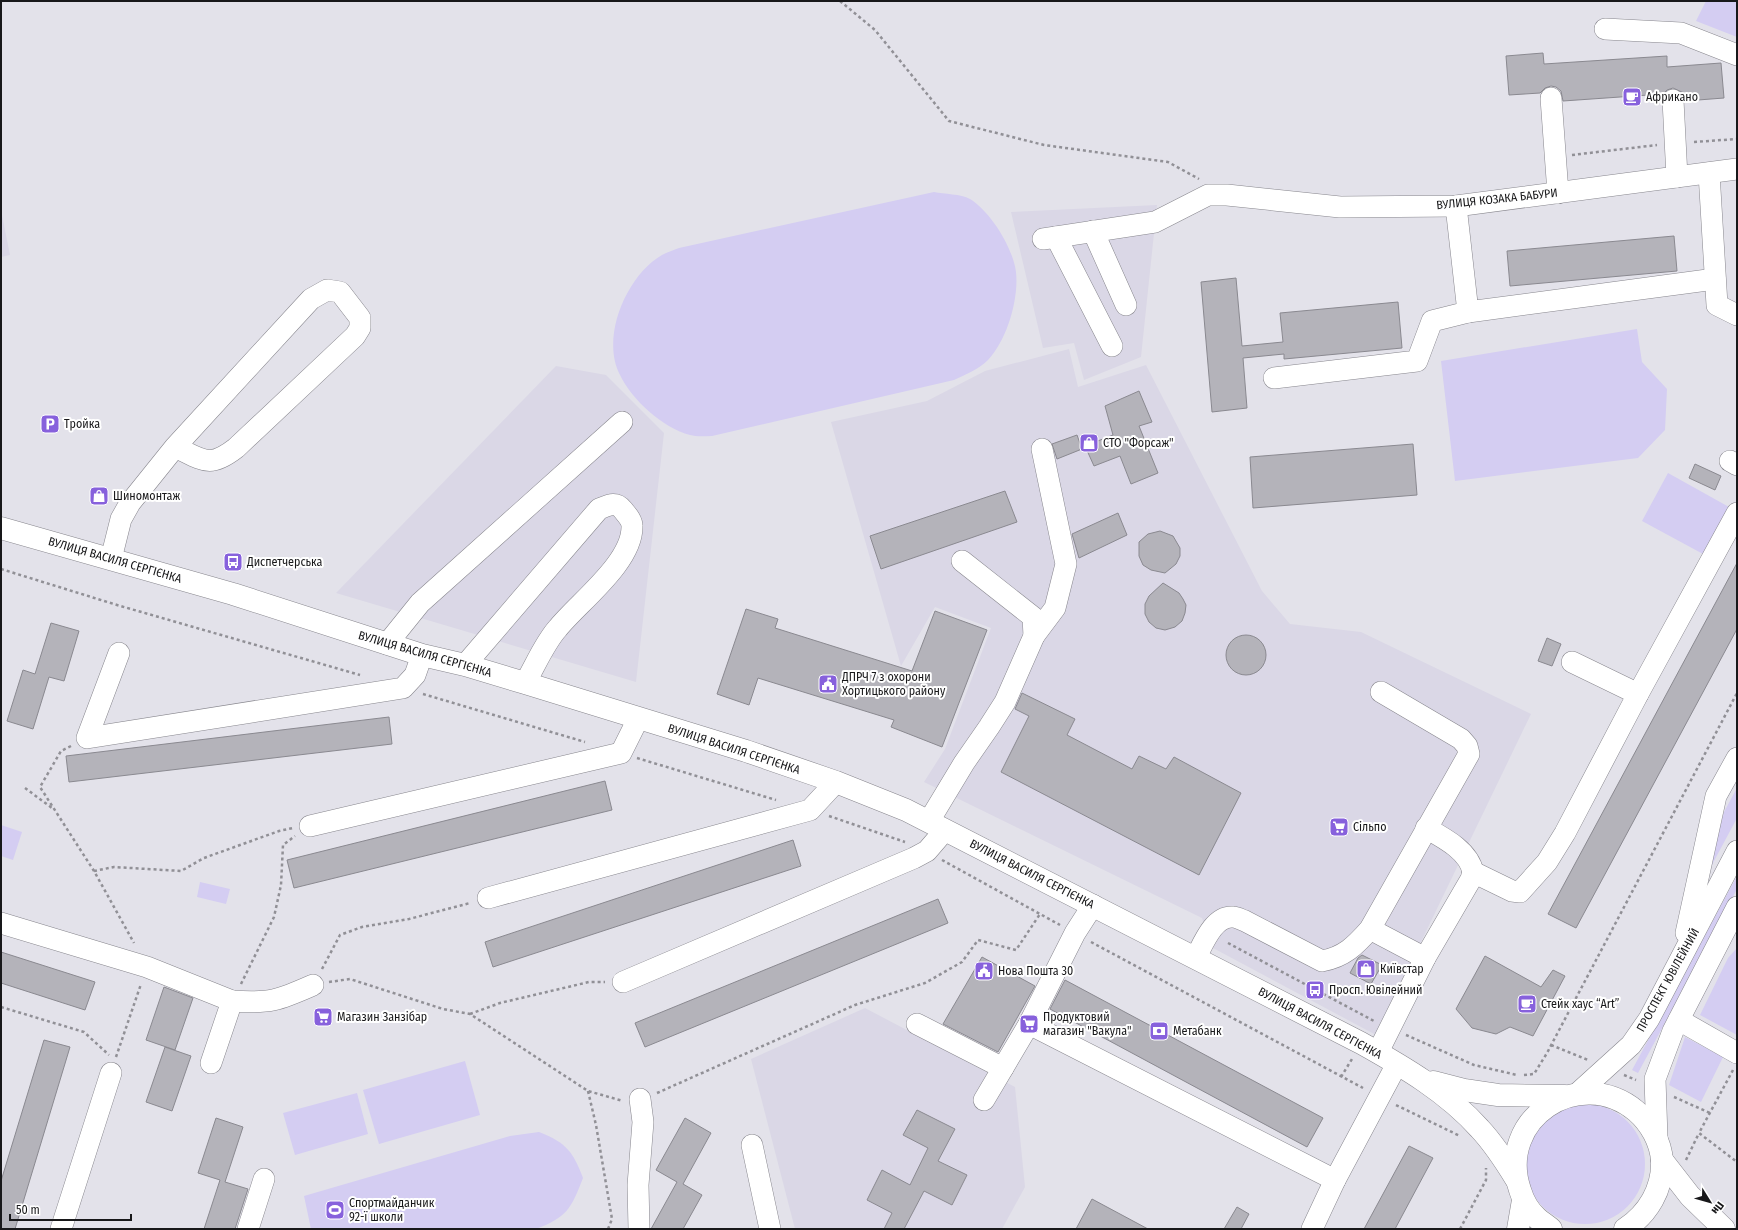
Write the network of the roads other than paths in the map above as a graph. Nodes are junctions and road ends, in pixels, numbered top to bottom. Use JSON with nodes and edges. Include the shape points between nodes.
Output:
{"nodes":[{"id":1,"x":1605,"y":29,"type":"dead end"},
{"id":2,"x":1737,"y":55,"type":"edge"},
{"id":3,"x":1551,"y":98,"type":"dead end"},
{"id":4,"x":1673,"y":100,"type":"dead end"},
{"id":5,"x":1737,"y":169,"type":"edge"},
{"id":6,"x":1709,"y":173,"type":"junction"},
{"id":7,"x":1677,"y":177,"type":"junction"},
{"id":8,"x":1558,"y":193,"type":"junction"},
{"id":9,"x":1456,"y":206,"type":"junction"},
{"id":10,"x":1093,"y":231,"type":"junction"},
{"id":11,"x":1715,"y":279,"type":"junction"},
{"id":12,"x":1126,"y":305,"type":"dead end"},
{"id":13,"x":1468,"y":312,"type":"junction"},
{"id":14,"x":1737,"y":315,"type":"edge"},
{"id":15,"x":1112,"y":346,"type":"dead end"},
{"id":16,"x":1274,"y":378,"type":"dead end"},
{"id":17,"x":622,"y":422,"type":"dead end"},
{"id":18,"x":175,"y":447,"type":"junction"},
{"id":19,"x":1042,"y":449,"type":"dead end"},
{"id":20,"x":1737,"y":513,"type":"edge"},
{"id":21,"x":1,"y":528,"type":"edge"},
{"id":22,"x":112,"y":560,"type":"junction"},
{"id":23,"x":962,"y":561,"type":"dead end"},
{"id":24,"x":1034,"y":636,"type":"junction"},
{"id":25,"x":387,"y":644,"type":"junction"},
{"id":26,"x":119,"y":653,"type":"dead end"},
{"id":27,"x":422,"y":656,"type":"junction"},
{"id":28,"x":1572,"y":662,"type":"dead end"},
{"id":29,"x":465,"y":665,"type":"junction"},
{"id":30,"x":525,"y":683,"type":"junction"},
{"id":31,"x":1381,"y":692,"type":"dead end"},
{"id":32,"x":1638,"y":694,"type":"junction"},
{"id":33,"x":638,"y":719,"type":"junction"},
{"id":34,"x":1737,"y":758,"type":"edge"},
{"id":35,"x":836,"y":782,"type":"junction"},
{"id":36,"x":310,"y":826,"type":"road end"},
{"id":37,"x":937,"y":826,"type":"junction"},
{"id":38,"x":1426,"y":828,"type":"junction"},
{"id":39,"x":1737,"y":851,"type":"edge"},
{"id":40,"x":1473,"y":872,"type":"junction"},
{"id":41,"x":488,"y":898,"type":"road end"},
{"id":42,"x":1093,"y":905,"type":"junction"},
{"id":43,"x":1737,"y":907,"type":"edge"},
{"id":44,"x":1,"y":923,"type":"edge"},
{"id":45,"x":1370,"y":929,"type":"junction"},
{"id":46,"x":1737,"y":931,"type":"edge"},
{"id":47,"x":1196,"y":957,"type":"junction"},
{"id":48,"x":1425,"y":958,"type":"junction"},
{"id":49,"x":1681,"y":959,"type":"junction"},
{"id":50,"x":1710,"y":959,"type":"junction"},
{"id":51,"x":623,"y":982,"type":"road end"},
{"id":52,"x":313,"y":985,"type":"road end"},
{"id":53,"x":232,"y":1001,"type":"junction"},
{"id":54,"x":1679,"y":1020,"type":"junction"},
{"id":55,"x":917,"y":1024,"type":"dead end"},
{"id":56,"x":1029,"y":1024,"type":"junction"},
{"id":57,"x":1378,"y":1052,"type":"junction"},
{"id":58,"x":1735,"y":1061,"type":"edge"},
{"id":59,"x":211,"y":1063,"type":"dead end"},
{"id":60,"x":1397,"y":1064,"type":"junction"},
{"id":61,"x":1003,"y":1068,"type":"junction"},
{"id":62,"x":111,"y":1073,"type":"dead end"},
{"id":63,"x":1424,"y":1080,"type":"junction"},
{"id":64,"x":1573,"y":1094,"type":"junction"},
{"id":65,"x":640,"y":1099,"type":"road end"},
{"id":66,"x":984,"y":1100,"type":"dead end"},
{"id":67,"x":1657,"y":1138,"type":"junction"},
{"id":68,"x":752,"y":1144,"type":"dead end"},
{"id":69,"x":1662,"y":1160,"type":"junction"},
{"id":70,"x":264,"y":1179,"type":"dead end"},
{"id":71,"x":1516,"y":1179,"type":"junction"},
{"id":72,"x":1335,"y":1180,"type":"junction"},
{"id":73,"x":1523,"y":1200,"type":"junction"},
{"id":74,"x":61,"y":1229,"type":"edge"},
{"id":75,"x":248,"y":1229,"type":"edge"},
{"id":76,"x":639,"y":1229,"type":"edge"},
{"id":77,"x":770,"y":1229,"type":"edge"},
{"id":78,"x":1312,"y":1229,"type":"edge"},
{"id":79,"x":1518,"y":1229,"type":"edge"},
{"id":80,"x":1551,"y":1229,"type":"edge"},
{"id":81,"x":1625,"y":1229,"type":"edge"},
{"id":82,"x":1724,"y":1229,"type":"edge"}],
"edges":[{"from":1,"to":2,"type":"street","via":[[1681,33]]},
{"from":3,"to":8,"type":"street"},
{"from":4,"to":7,"type":"street"},
{"from":5,"to":6,"type":"street","name":"ВУЛИЦЯ КОЗАКА БАБУРИ"},
{"from":6,"to":7,"type":"street","name":"ВУЛИЦЯ КОЗАКА БАБУРИ"},
{"from":6,"to":11,"type":"street"},
{"from":7,"to":8,"type":"street","name":"ВУЛИЦЯ КОЗАКА БАБУРИ"},
{"from":8,"to":9,"type":"street","name":"ВУЛИЦЯ КОЗАКА БАБУРИ"},
{"from":9,"to":10,"type":"street","name":"ВУЛИЦЯ КОЗАКА БАБУРИ","via":[[1340,207],[1227,195],[1204,188],[1155,222]]},
{"from":9,"to":13,"type":"street"},
{"from":10,"to":12,"type":"street"},
{"from":10,"to":15,"type":"street","via":[[1049,238]]},
{"from":11,"to":13,"type":"street"},
{"from":11,"to":14,"type":"street","via":[[1717,305]]},
{"from":13,"to":16,"type":"street","via":[[1432,321],[1417,361]]},
{"from":17,"to":25,"type":"street","via":[[420,603]]},
{"from":18,"to":18,"type":"street","via":[[311,299],[327,290],[340,292],[360,318],[360,328],[355,336],[236,448],[223,458],[206,462]]},
{"from":18,"to":22,"type":"street","via":[[130,503],[121,519]]},
{"from":19,"to":24,"type":"street","via":[[1066,564],[1055,608]]},
{"from":20,"to":32,"type":"street"},
{"from":21,"to":22,"type":"main road","name":"ВУЛИЦЯ ВАСИЛЯ СЕРГІЄНКА"},
{"from":22,"to":25,"type":"main road","name":"ВУЛИЦЯ ВАСИЛЯ СЕРГІЄНКА","via":[[233,594]]},
{"from":23,"to":24,"type":"street","via":[[1033,617]]},
{"from":24,"to":37,"type":"street","via":[[1004,702],[964,763]]},
{"from":25,"to":27,"type":"main road","name":"ВУЛИЦЯ ВАСИЛЯ СЕРГІЄНКА"},
{"from":26,"to":27,"type":"street","via":[[87,738],[403,688],[415,675]]},
{"from":27,"to":29,"type":"main road","name":"ВУЛИЦЯ ВАСИЛЯ СЕРГІЄНКА"},
{"from":28,"to":32,"type":"street"},
{"from":29,"to":30,"type":"main road","name":"ВУЛИЦЯ ВАСИЛЯ СЕРГІЄНКА"},
{"from":29,"to":30,"type":"street","via":[[599,509],[612,504],[619,506],[632,525],[630,541],[613,570],[557,629]]},
{"from":30,"to":33,"type":"main road","name":"ВУЛИЦЯ ВАСИЛЯ СЕРГІЄНКА"},
{"from":31,"to":38,"type":"street","via":[[1461,739],[1467,746],[1466,760]]},
{"from":32,"to":40,"type":"street","via":[[1565,833],[1547,862],[1525,888],[1520,892],[1512,891]]},
{"from":33,"to":35,"type":"main road","name":"ВУЛИЦЯ ВАСИЛЯ СЕРГІЄНКА","via":[[746,751]]},
{"from":33,"to":36,"type":"street","via":[[621,753]]},
{"from":34,"to":49,"type":"street","via":[[1716,796]]},
{"from":35,"to":37,"type":"main road","name":"ВУЛИЦЯ ВАСИЛЯ СЕРГІЄНКА","via":[[906,810]]},
{"from":35,"to":41,"type":"street","via":[[810,810]]},
{"from":37,"to":42,"type":"main road","name":"ВУЛИЦЯ ВАСИЛЯ СЕРГІЄНКА"},
{"from":37,"to":51,"type":"street","via":[[927,851],[914,858]]},
{"from":38,"to":40,"type":"street","via":[[1451,842],[1468,861]]},
{"from":38,"to":45,"type":"street"},
{"from":39,"to":49,"type":"street","name":"ПРОСПЕКТ ЮВІЛЕЙНИЙ"},
{"from":40,"to":48,"type":"street"},
{"from":42,"to":47,"type":"main road","name":"ВУЛИЦЯ ВАСИЛЯ СЕРГІЄНКА"},
{"from":42,"to":56,"type":"street","via":[[1075,934]]},
{"from":43,"to":50,"type":"street"},
{"from":44,"to":53,"type":"street","via":[[147,968]]},
{"from":45,"to":47,"type":"street","via":[[1344,955],[1322,961],[1245,921],[1234,917],[1225,918],[1206,937]]},
{"from":45,"to":48,"type":"street"},
{"from":46,"to":50,"type":"street"},
{"from":47,"to":57,"type":"main road","name":"ВУЛИЦЯ ВАСИЛЯ СЕРГІЄНКА"},
{"from":48,"to":57,"type":"street"},
{"from":49,"to":64,"type":"street","name":"ПРОСПЕКТ ЮВІЛЕЙНИЙ","via":[[1649,1019],[1631,1045]]},
{"from":50,"to":54,"type":"street"},
{"from":52,"to":53,"type":"street","via":[[283,999],[264,1003]]},
{"from":53,"to":59,"type":"street"},
{"from":54,"to":58,"type":"street"},
{"from":54,"to":67,"type":"street","via":[[1655,1079]]},
{"from":55,"to":61,"type":"street"},
{"from":56,"to":61,"type":"street"},
{"from":56,"to":72,"type":"street"},
{"from":57,"to":60,"type":"main road","name":"ВУЛИЦЯ ВАСИЛЯ СЕРГІЄНКА"},
{"from":60,"to":63,"type":"main road","name":"ВУЛИЦЯ ВАСИЛЯ СЕРГІЄНКА"},
{"from":60,"to":72,"type":"street"},
{"from":61,"to":66,"type":"street"},
{"from":62,"to":74,"type":"street"},
{"from":63,"to":64,"type":"main road","name":"ВУЛИЦЯ ВАСИЛЯ СЕРГІЄНКА","via":[[1498,1095]]},
{"from":63,"to":71,"type":"main road","name":"ВУЛИЦЯ ВАСИЛЯ СЕРГІЄНКА","via":[[1457,1105],[1480,1128],[1498,1150]]},
{"from":64,"to":67,"type":"main road","name":"ВУЛИЦЯ ВАСИЛЯ СЕРГІЄНКА","via":[[1603,1094],[1625,1102],[1644,1118]]},
{"from":64,"to":71,"type":"main road","via":[[1548,1105],[1532,1119],[1521,1137],[1515,1158]]},
{"from":65,"to":76,"type":"street","via":[[643,1122],[638,1186]]},
{"from":67,"to":69,"type":"main road"},
{"from":68,"to":77,"type":"street"},
{"from":69,"to":81,"type":"main road","via":[[1660,1183],[1652,1204],[1638,1221]]},
{"from":69,"to":82,"type":"main road","via":[[1690,1196]]},
{"from":70,"to":75,"type":"street"},
{"from":71,"to":73,"type":"main road"},
{"from":72,"to":78,"type":"street"},
{"from":73,"to":79,"type":"main road"},
{"from":73,"to":80,"type":"main road","via":[[1536,1218]]}]}
